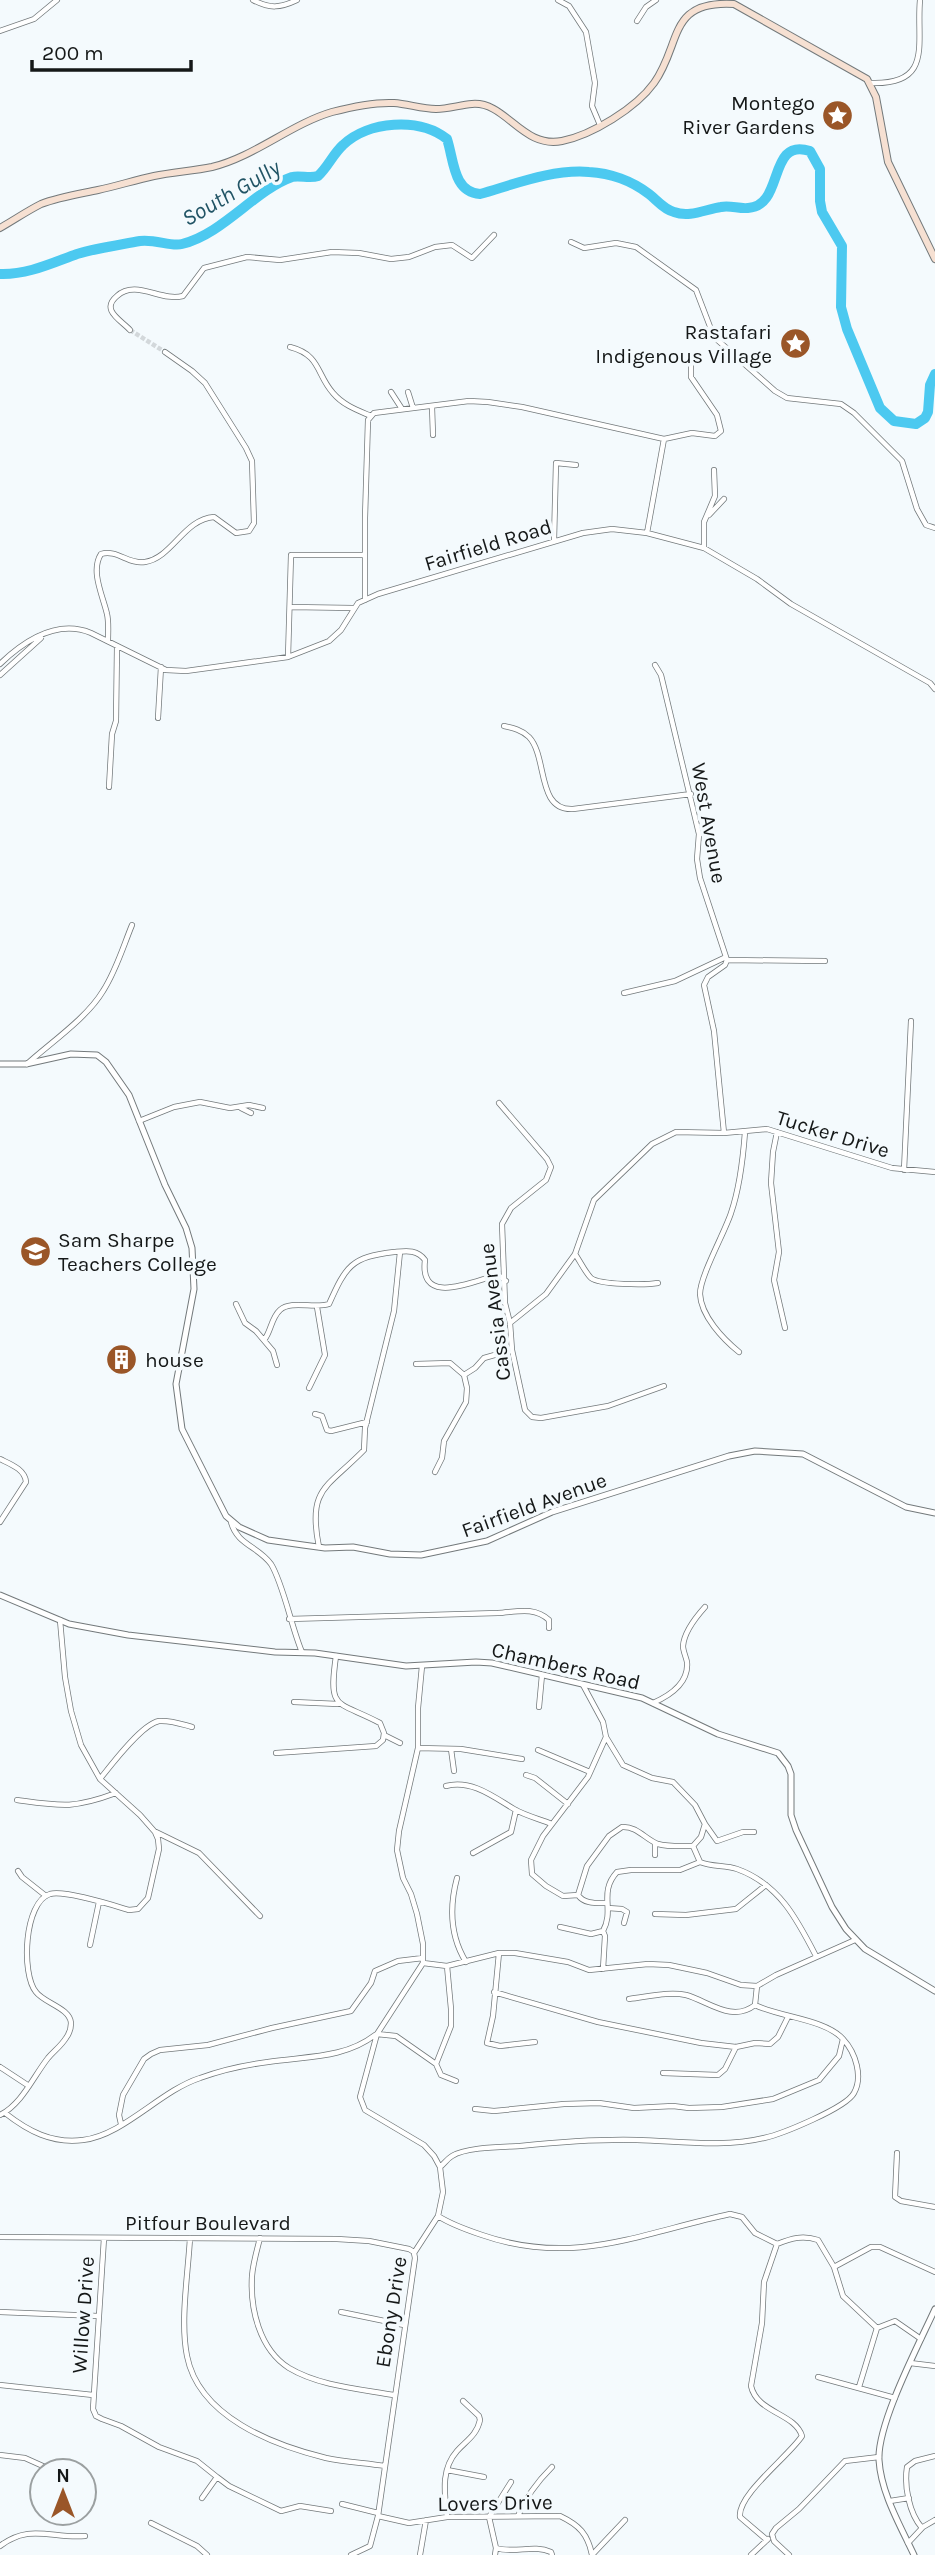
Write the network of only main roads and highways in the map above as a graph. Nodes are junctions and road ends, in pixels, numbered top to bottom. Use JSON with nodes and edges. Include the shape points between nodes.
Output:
{"nodes":[{"id":1,"x":716,"y":1,"type":"edge"},
{"id":2,"x":0,"y":228,"type":"edge"},
{"id":3,"x":935,"y":259,"type":"edge"}],
"edges":[{"from":1,"to":2,"type":"main road","via":[[700,6],[679,23],[654,83],[624,112],[563,141],[531,137],[480,104],[432,109],[375,103],[330,113],[231,161],[57,199]]},
{"from":1,"to":3,"type":"main road","via":[[734,4],[871,83],[888,162]]}]}
